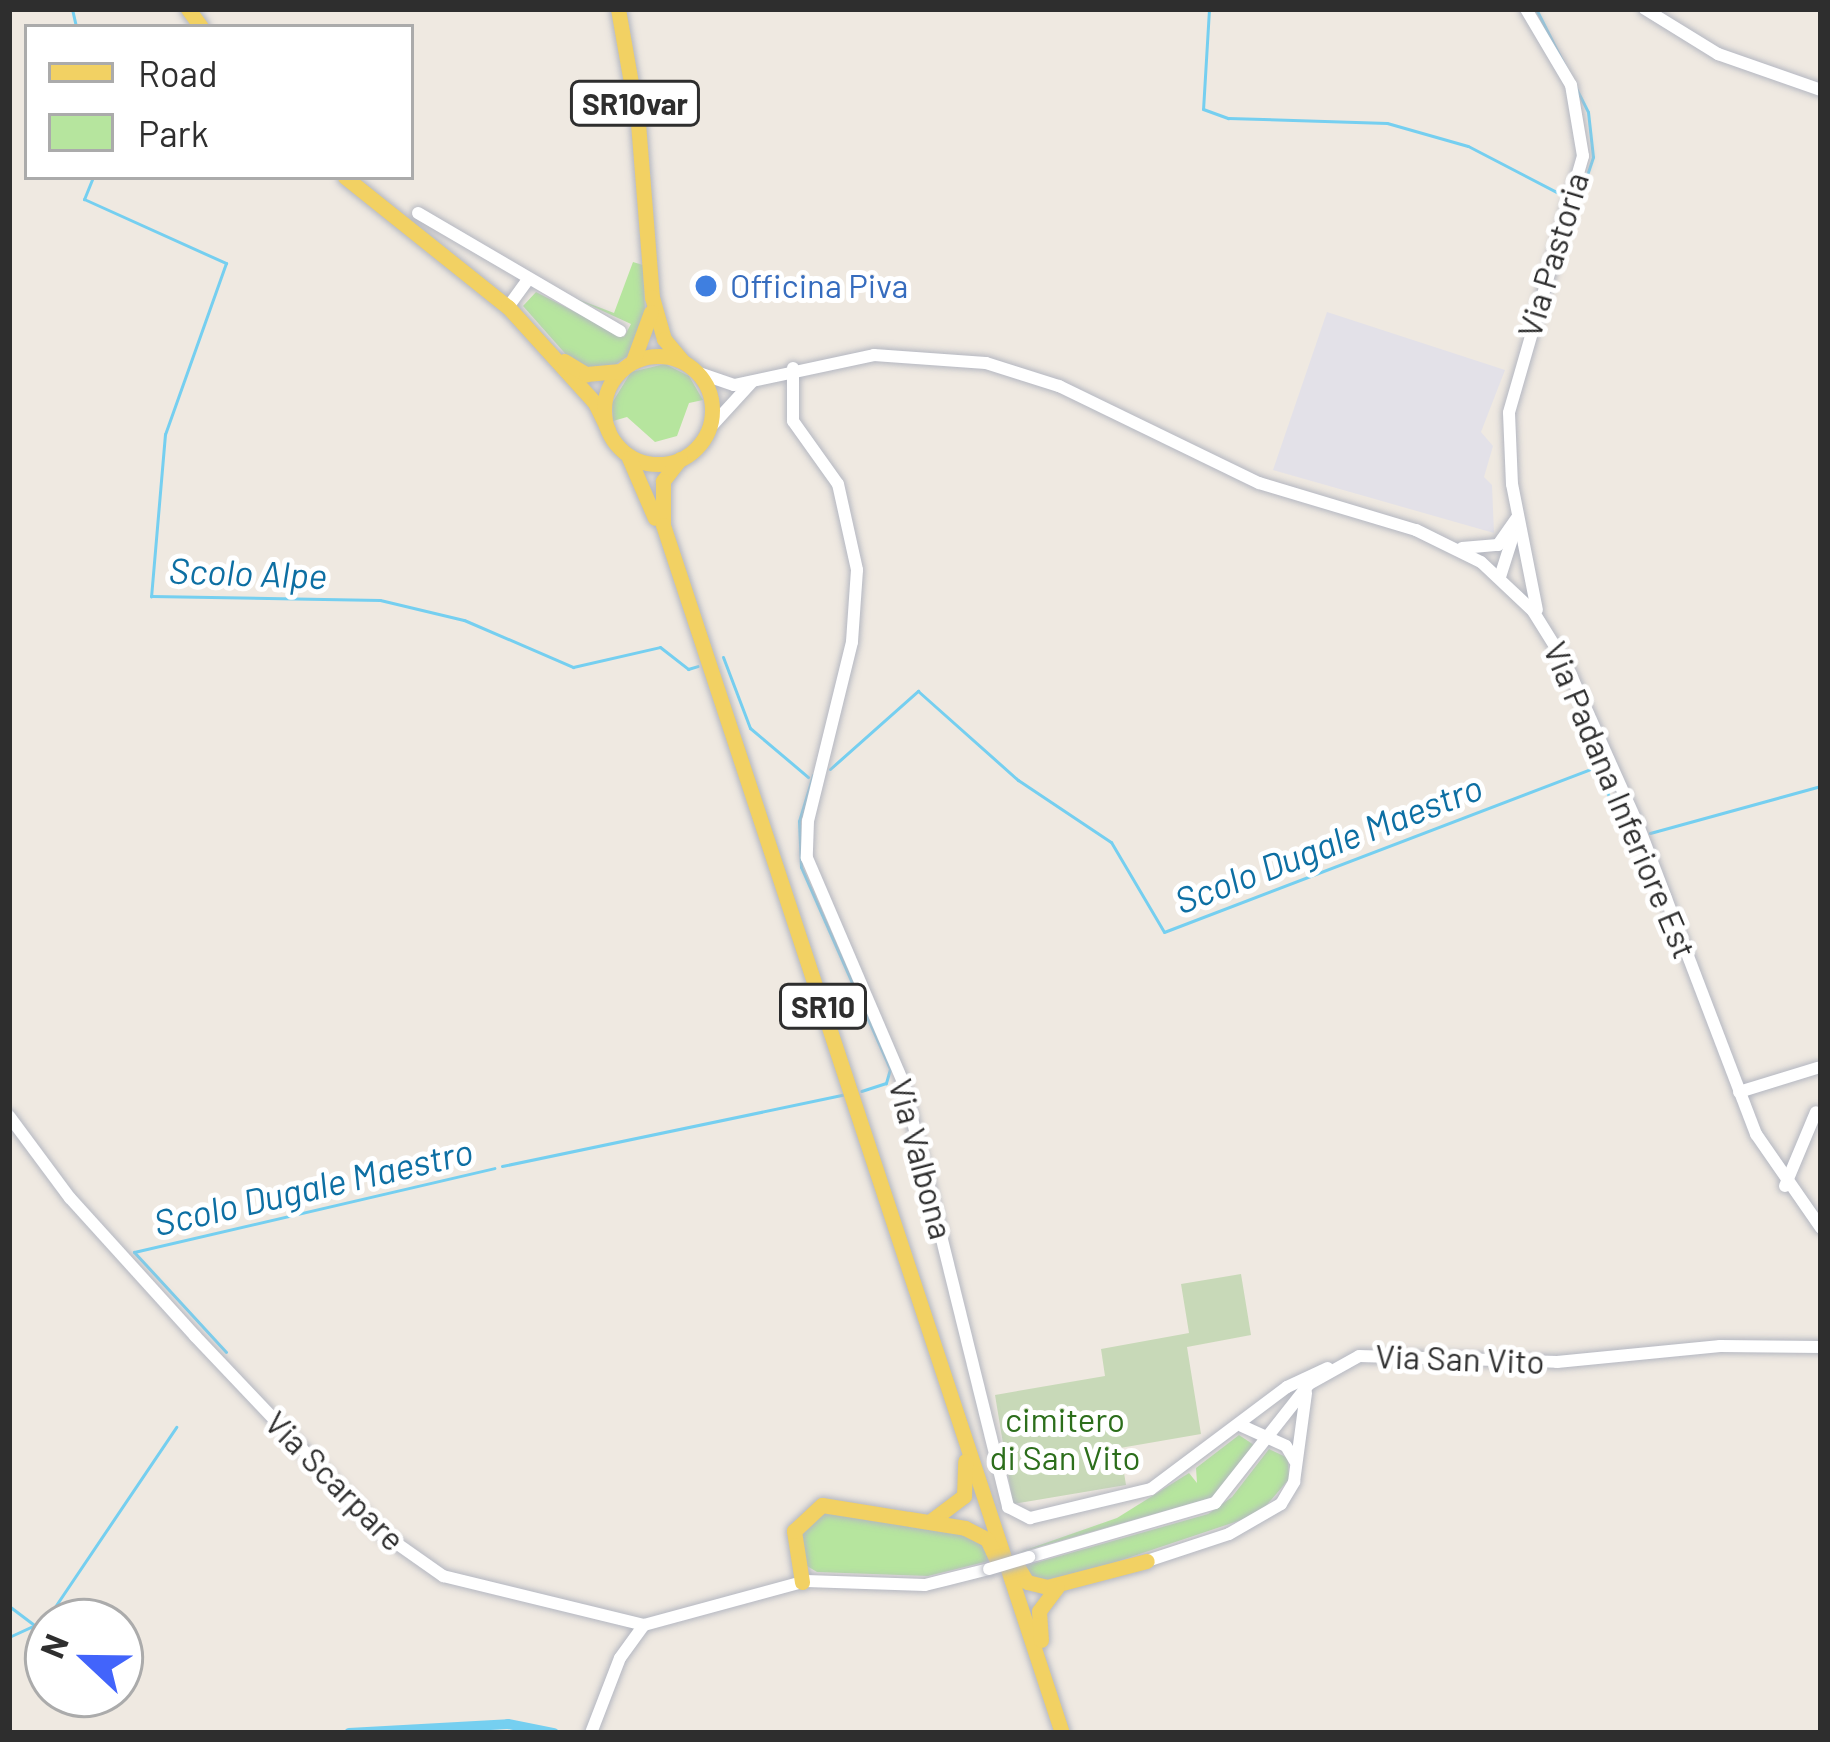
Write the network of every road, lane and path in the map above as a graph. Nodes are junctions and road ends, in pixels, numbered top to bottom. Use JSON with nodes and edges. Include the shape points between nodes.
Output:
{"nodes":[{"id":1,"x":618,"y":9,"type":"edge"},
{"id":2,"x":1526,"y":9,"type":"edge"},
{"id":3,"x":1645,"y":9,"type":"edge"},
{"id":4,"x":1821,"y":90,"type":"edge"},
{"id":5,"x":349,"y":180,"type":"edge"},
{"id":6,"x":418,"y":213,"type":"dead end"},
{"id":7,"x":527,"y":281,"type":"junction"},
{"id":8,"x":652,"y":297,"type":"junction"},
{"id":9,"x":508,"y":308,"type":"junction"},
{"id":10,"x":620,"y":331,"type":"dead end"},
{"id":11,"x":531,"y":332,"type":"junction"},
{"id":12,"x":626,"y":367,"type":"junction"},
{"id":13,"x":690,"y":367,"type":"junction"},
{"id":14,"x":793,"y":368,"type":"junction"},
{"id":15,"x":754,"y":381,"type":"junction"},
{"id":16,"x":608,"y":430,"type":"junction"},
{"id":17,"x":707,"y":430,"type":"junction"},
{"id":18,"x":621,"y":449,"type":"junction"},
{"id":19,"x":680,"y":458,"type":"junction"},
{"id":20,"x":1516,"y":515,"type":"junction"},
{"id":21,"x":1448,"y":543,"type":"junction"},
{"id":22,"x":669,"y":547,"type":"junction"},
{"id":23,"x":1525,"y":554,"type":"junction"},
{"id":24,"x":1501,"y":578,"type":"junction"},
{"id":25,"x":1545,"y":628,"type":"junction"},
{"id":26,"x":1816,"y":1068,"type":"dead end"},
{"id":27,"x":1739,"y":1092,"type":"junction"},
{"id":28,"x":1816,"y":1112,"type":"dead end"},
{"id":29,"x":9,"y":1116,"type":"edge"},
{"id":30,"x":1785,"y":1186,"type":"junction"},
{"id":31,"x":1821,"y":1228,"type":"edge"},
{"id":32,"x":1821,"y":1347,"type":"edge"},
{"id":33,"x":1328,"y":1368,"type":"junction"},
{"id":34,"x":1314,"y":1379,"type":"junction"},
{"id":35,"x":950,"y":1388,"type":"junction"},
{"id":36,"x":1255,"y":1414,"type":"junction"},
{"id":37,"x":1282,"y":1419,"type":"junction"},
{"id":38,"x":1242,"y":1426,"type":"junction"},
{"id":39,"x":1267,"y":1441,"type":"junction"},
{"id":40,"x":971,"y":1456,"type":"junction"},
{"id":41,"x":1295,"y":1462,"type":"junction"},
{"id":42,"x":929,"y":1520,"type":"junction"},
{"id":43,"x":1029,"y":1557,"type":"joint"},
{"id":44,"x":1147,"y":1561,"type":"joint"},
{"id":45,"x":802,"y":1582,"type":"junction"},
{"id":46,"x":1059,"y":1586,"type":"junction"},
{"id":47,"x":619,"y":1623,"type":"junction"},
{"id":48,"x":644,"y":1625,"type":"junction"},
{"id":49,"x":620,"y":1658,"type":"junction"},
{"id":50,"x":1042,"y":1667,"type":"junction"},
{"id":51,"x":1055,"y":1707,"type":"junction"},
{"id":52,"x":591,"y":1733,"type":"edge"},
{"id":53,"x":1062,"y":1733,"type":"edge"}],
"edges":[{"from":1,"to":8,"type":"main road","number":"SR10var"},
{"from":2,"to":20,"type":"street","name":"Via Pastoria","via":[[1571,85],[1583,156],[1509,413]]},
{"from":3,"to":4,"type":"street","via":[[1718,53]]},
{"from":5,"to":9,"type":"main road"},
{"from":6,"to":7,"type":"street","via":[[495,251],[503,267]]},
{"from":7,"to":9,"type":"street"},
{"from":7,"to":10,"type":"street"},
{"from":8,"to":12,"type":"main road","number":"SR10var","via":[[645,341]]},
{"from":8,"to":13,"type":"main road","number":"SR10var","via":[[664,339]]},
{"from":9,"to":11,"type":"main road"},
{"from":11,"to":12,"type":"main road","via":[[580,372]]},
{"from":11,"to":16,"type":"main road","via":[[596,404]]},
{"from":12,"to":13,"type":"main road","via":[[658,356]]},
{"from":12,"to":16,"type":"main road","via":[[605,398]]},
{"from":13,"to":15,"type":"street","name":"Via Padana Inferiore Est","via":[[722,384]]},
{"from":13,"to":17,"type":"main road","via":[[711,400]]},
{"from":14,"to":15,"type":"street","name":"Via Padana Inferiore Est"},
{"from":14,"to":21,"type":"street","name":"Via Padana Inferiore Est","via":[[894,354],[1006,368],[1259,483]]},
{"from":14,"to":38,"type":"street","name":"Via Valbona","via":[[793,421],[838,484],[857,571],[852,642],[808,821],[808,857],[903,1082],[1006,1502],[1026,1519],[1137,1494]]},
{"from":15,"to":17,"type":"street","name":"Via Padana Inferiore Est"},
{"from":16,"to":18,"type":"main road"},
{"from":17,"to":19,"type":"main road"},
{"from":18,"to":19,"type":"main road","via":[[649,463]]},
{"from":18,"to":22,"type":"main road","number":"SR10","via":[[643,479]]},
{"from":19,"to":22,"type":"main road","number":"SR10","via":[[660,497]]},
{"from":20,"to":21,"type":"street","via":[[1493,548]]},
{"from":20,"to":23,"type":"street","name":"Via Pastoria"},
{"from":20,"to":24,"type":"street","name":"Via Pastoria"},
{"from":21,"to":24,"type":"street","name":"Via Padana Inferiore Est"},
{"from":22,"to":35,"type":"main road","number":"SR10"},
{"from":23,"to":24,"type":"street","via":[[1520,572]]},
{"from":23,"to":25,"type":"street","name":"Via Pastoria"},
{"from":24,"to":25,"type":"street","name":"Via Padana Inferiore Est"},
{"from":25,"to":27,"type":"street","name":"Via Padana Inferiore Est","via":[[1638,824]]},
{"from":26,"to":27,"type":"street"},
{"from":27,"to":30,"type":"street","name":"Via Padana Inferiore Est"},
{"from":28,"to":30,"type":"street"},
{"from":29,"to":47,"type":"street","name":"Via Scarpare","via":[[86,1217],[392,1543],[464,1585]]},
{"from":30,"to":31,"type":"street","name":"Via Padana Inferiore Est"},
{"from":32,"to":33,"type":"street","name":"Via San Vito","via":[[1720,1346],[1557,1362],[1394,1352]]},
{"from":33,"to":34,"type":"street","name":"Via San Vito"},
{"from":33,"to":36,"type":"street","name":"Via Valbona"},
{"from":34,"to":37,"type":"street","name":"Via San Vito"},
{"from":34,"to":41,"type":"street"},
{"from":35,"to":40,"type":"main road","number":"SR10"},
{"from":35,"to":42,"type":"main road","via":[[968,1484],[955,1508]]},
{"from":36,"to":37,"type":"street"},
{"from":36,"to":38,"type":"street","name":"Via Valbona"},
{"from":37,"to":39,"type":"street","name":"Via San Vito"},
{"from":37,"to":41,"type":"street","via":[[1292,1430]]},
{"from":38,"to":39,"type":"street"},
{"from":39,"to":41,"type":"street","via":[[1286,1446]]},
{"from":39,"to":43,"type":"street","name":"Via San Vito","via":[[1209,1507]]},
{"from":40,"to":46,"type":"main road","via":[[1020,1575],[1036,1586]]},
{"from":40,"to":50,"type":"main road","number":"SR10"},
{"from":41,"to":44,"type":"street","via":[[1291,1489],[1270,1513]]},
{"from":42,"to":45,"type":"main road","via":[[812,1509],[792,1536]]},
{"from":42,"to":50,"type":"main road","via":[[973,1530],[990,1544]]},
{"from":43,"to":45,"type":"street","name":"Via Scarpare","bridge":true,"via":[[931,1584]]},
{"from":44,"to":46,"type":"main road"},
{"from":45,"to":48,"type":"street","name":"Via Scarpare"},
{"from":46,"to":51,"type":"main road","via":[[1037,1621]]},
{"from":47,"to":48,"type":"street","name":"Via Scarpare"},
{"from":47,"to":49,"type":"street"},
{"from":48,"to":49,"type":"street"},
{"from":49,"to":52,"type":"street"},
{"from":50,"to":51,"type":"main road","number":"SR10"},
{"from":51,"to":53,"type":"main road","number":"SR10"}]}
